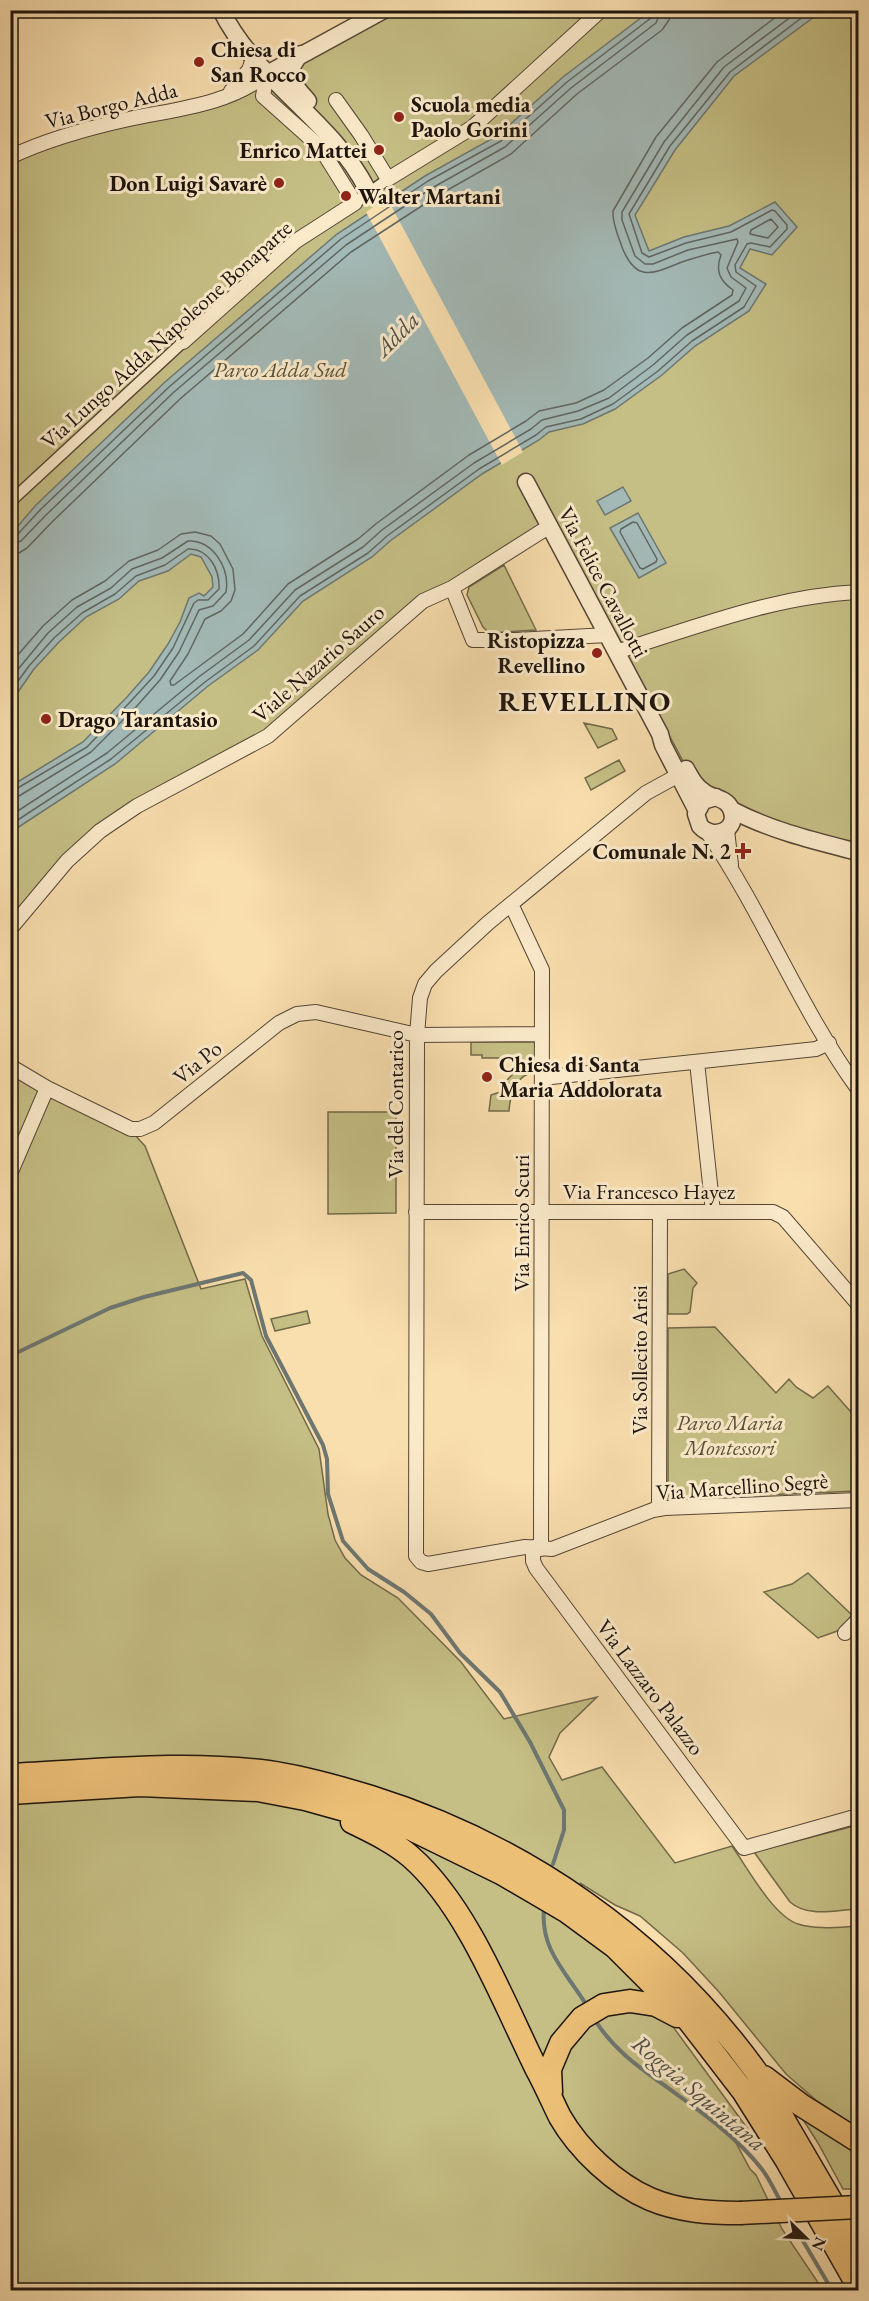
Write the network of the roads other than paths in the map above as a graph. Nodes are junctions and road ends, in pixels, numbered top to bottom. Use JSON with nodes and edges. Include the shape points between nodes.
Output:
{"nodes":[{"id":1,"x":221,"y":10,"type":"edge"},
{"id":2,"x":384,"y":10,"type":"edge"},
{"id":3,"x":601,"y":10,"type":"edge"},
{"id":4,"x":301,"y":54,"type":"junction"},
{"id":5,"x":253,"y":59,"type":"junction"},
{"id":6,"x":267,"y":74,"type":"junction"},
{"id":7,"x":222,"y":98,"type":"junction"},
{"id":8,"x":336,"y":100,"type":"dead end"},
{"id":9,"x":10,"y":157,"type":"edge"},
{"id":10,"x":351,"y":165,"type":"junction"},
{"id":11,"x":388,"y":179,"type":"junction"},
{"id":12,"x":367,"y":189,"type":"dead end"},
{"id":13,"x":355,"y":203,"type":"junction"},
{"id":14,"x":183,"y":342,"type":"joint"},
{"id":15,"x":526,"y":482,"type":"dead end"},
{"id":16,"x":10,"y":502,"type":"edge"},
{"id":17,"x":550,"y":526,"type":"junction"},
{"id":18,"x":452,"y":588,"type":"junction"},
{"id":19,"x":858,"y":592,"type":"edge"},
{"id":20,"x":607,"y":635,"type":"junction"},
{"id":21,"x":616,"y":652,"type":"junction"},
{"id":22,"x":683,"y":773,"type":"junction"},
{"id":23,"x":716,"y":797,"type":"junction"},
{"id":24,"x":697,"y":811,"type":"junction"},
{"id":25,"x":730,"y":821,"type":"junction"},
{"id":26,"x":708,"y":833,"type":"junction"},
{"id":27,"x":858,"y":852,"type":"edge"},
{"id":28,"x":731,"y":867,"type":"junction"},
{"id":29,"x":511,"y":904,"type":"junction"},
{"id":30,"x":10,"y":929,"type":"edge"},
{"id":31,"x":542,"y":1034,"type":"junction"},
{"id":32,"x":417,"y":1035,"type":"junction"},
{"id":33,"x":829,"y":1043,"type":"junction"},
{"id":34,"x":697,"y":1062,"type":"junction"},
{"id":35,"x":10,"y":1066,"type":"edge"},
{"id":36,"x":542,"y":1078,"type":"junction"},
{"id":37,"x":47,"y":1088,"type":"junction"},
{"id":38,"x":858,"y":1089,"type":"edge"},
{"id":39,"x":10,"y":1174,"type":"edge"},
{"id":40,"x":416,"y":1212,"type":"junction"},
{"id":41,"x":542,"y":1212,"type":"junction"},
{"id":42,"x":660,"y":1212,"type":"junction"},
{"id":43,"x":712,"y":1212,"type":"junction"},
{"id":44,"x":858,"y":1304,"type":"edge"},
{"id":45,"x":858,"y":1500,"type":"edge"},
{"id":46,"x":659,"y":1509,"type":"junction"},
{"id":47,"x":537,"y":1548,"type":"junction"},
{"id":48,"x":421,"y":1562,"type":"joint"},
{"id":49,"x":858,"y":1620,"type":"edge"},
{"id":50,"x":845,"y":1633,"type":"dead end"},
{"id":51,"x":10,"y":1775,"type":"edge"},
{"id":52,"x":10,"y":1793,"type":"edge"},
{"id":53,"x":305,"y":1799,"type":"junction"},
{"id":54,"x":858,"y":1816,"type":"edge"},
{"id":55,"x":689,"y":2021,"type":"junction"},
{"id":56,"x":756,"y":2071,"type":"junction"},
{"id":57,"x":551,"y":2097,"type":"junction"},
{"id":58,"x":858,"y":2141,"type":"edge"},
{"id":59,"x":858,"y":2207,"type":"edge"},
{"id":60,"x":858,"y":2247,"type":"edge"},
{"id":61,"x":858,"y":2286,"type":"edge"}],
"edges":[{"from":1,"to":5,"type":"street"},
{"from":2,"to":4,"type":"street"},
{"from":3,"to":11,"type":"street","via":[[473,127]]},
{"from":4,"to":6,"type":"street"},
{"from":4,"to":10,"type":"street","via":[[291,70],[293,83],[338,133]]},
{"from":5,"to":6,"type":"street"},
{"from":5,"to":7,"type":"street","name":"Via Borgo Adda","via":[[244,77]]},
{"from":6,"to":7,"type":"street","name":"Via Borgo Adda"},
{"from":6,"to":10,"type":"street","via":[[322,128]]},
{"from":6,"to":13,"type":"street","via":[[263,96],[320,147]]},
{"from":7,"to":9,"type":"street","name":"Via Borgo Adda","via":[[46,140]]},
{"from":8,"to":11,"type":"street"},
{"from":10,"to":12,"type":"street"},
{"from":11,"to":13,"type":"street"},
{"from":13,"to":14,"type":"street","name":"Via Lungo Adda Napoleone Bonaparte","via":[[296,241]]},
{"from":14,"to":16,"type":"street","name":"Via Lungo Adda Napoleone Bonaparte"},
{"from":15,"to":17,"type":"street","name":"Via Felice Cavallotti"},
{"from":17,"to":18,"type":"street","name":"Viale Nazario Sauro"},
{"from":17,"to":20,"type":"street","name":"Via Felice Cavallotti"},
{"from":18,"to":20,"type":"street","via":[[473,640]]},
{"from":18,"to":30,"type":"street","name":"Viale Nazario Sauro","via":[[423,600],[268,736],[137,806],[100,831],[67,861]]},
{"from":19,"to":21,"type":"street","via":[[774,603]]},
{"from":20,"to":21,"type":"street","name":"Via Felice Cavallotti"},
{"from":21,"to":22,"type":"street","name":"Via Felice Cavallotti","via":[[660,734],[673,746]]},
{"from":22,"to":23,"type":"street","name":"Via Felice Cavallotti","via":[[702,791]]},
{"from":22,"to":24,"type":"street","name":"Via Felice Cavallotti"},
{"from":22,"to":29,"type":"street","name":"Via del Contarico","via":[[646,793]]},
{"from":23,"to":24,"type":"street","via":[[703,801]]},
{"from":23,"to":25,"type":"street","via":[[726,802]]},
{"from":24,"to":26,"type":"street","via":[[698,823]]},
{"from":25,"to":26,"type":"street","via":[[718,834]]},
{"from":25,"to":27,"type":"street","via":[[756,823]]},
{"from":25,"to":28,"type":"street"},
{"from":26,"to":28,"type":"street"},
{"from":28,"to":33,"type":"street"},
{"from":29,"to":31,"type":"street","name":"Via Enrico Scuri","via":[[541,963]]},
{"from":29,"to":32,"type":"street","name":"Via del Contarico","via":[[425,984],[418,1006]]},
{"from":31,"to":32,"type":"street"},
{"from":31,"to":36,"type":"street","name":"Via Enrico Scuri"},
{"from":32,"to":37,"type":"street","name":"Via Po","via":[[316,1012],[297,1014],[279,1023],[154,1123],[140,1129],[131,1129]]},
{"from":32,"to":40,"type":"street","name":"Via del Contarico"},
{"from":33,"to":34,"type":"street","via":[[816,1049]]},
{"from":33,"to":38,"type":"street"},
{"from":34,"to":36,"type":"street"},
{"from":34,"to":43,"type":"street"},
{"from":35,"to":37,"type":"street","name":"Via Po"},
{"from":36,"to":41,"type":"street","name":"Via Enrico Scuri"},
{"from":37,"to":39,"type":"street"},
{"from":40,"to":41,"type":"street","name":"Via Francesco Hayez"},
{"from":40,"to":48,"type":"street","name":"Via del Contarico","via":[[416,1552]]},
{"from":41,"to":42,"type":"street","name":"Via Francesco Hayez"},
{"from":41,"to":47,"type":"street","name":"Via Enrico Scuri"},
{"from":42,"to":43,"type":"street","name":"Via Francesco Hayez"},
{"from":42,"to":46,"type":"street","name":"Via Sollecito Arisi"},
{"from":43,"to":44,"type":"street","name":"Via Francesco Hayez","via":[[774,1212],[783,1217]]},
{"from":45,"to":46,"type":"street","name":"Via Marcellino Segrè"},
{"from":46,"to":47,"type":"street","name":"Via Marcellino Segrè","via":[[559,1547]]},
{"from":47,"to":48,"type":"street","name":"Via Marcellino Segrè"},
{"from":47,"to":54,"type":"street","name":"Via Lazzaro Palazzo","via":[[533,1561],[536,1568],[744,1848]]},
{"from":49,"to":50,"type":"street"},
{"from":51,"to":56,"type":"highway","via":[[135,1768],[269,1772],[339,1787],[461,1830],[572,1893],[621,1928],[702,2005]]},
{"from":52,"to":53,"type":"highway","via":[[140,1785],[258,1790]]},
{"from":53,"to":55,"type":"highway","via":[[409,1828],[501,1873],[566,1911],[615,1947]]},
{"from":53,"to":57,"type":"highway","via":[[379,1836],[410,1857],[436,1885],[477,1948]]},
{"from":55,"to":57,"type":"highway","via":[[656,2005],[630,2001],[604,2005],[582,2018],[561,2043],[549,2069]]},
{"from":55,"to":61,"type":"highway","via":[[744,2091]]},
{"from":56,"to":58,"type":"highway"},
{"from":56,"to":60,"type":"highway"},
{"from":57,"to":59,"type":"highway","bridge":true,"via":[[561,2118],[595,2161],[649,2199],[710,2213]]}]}
